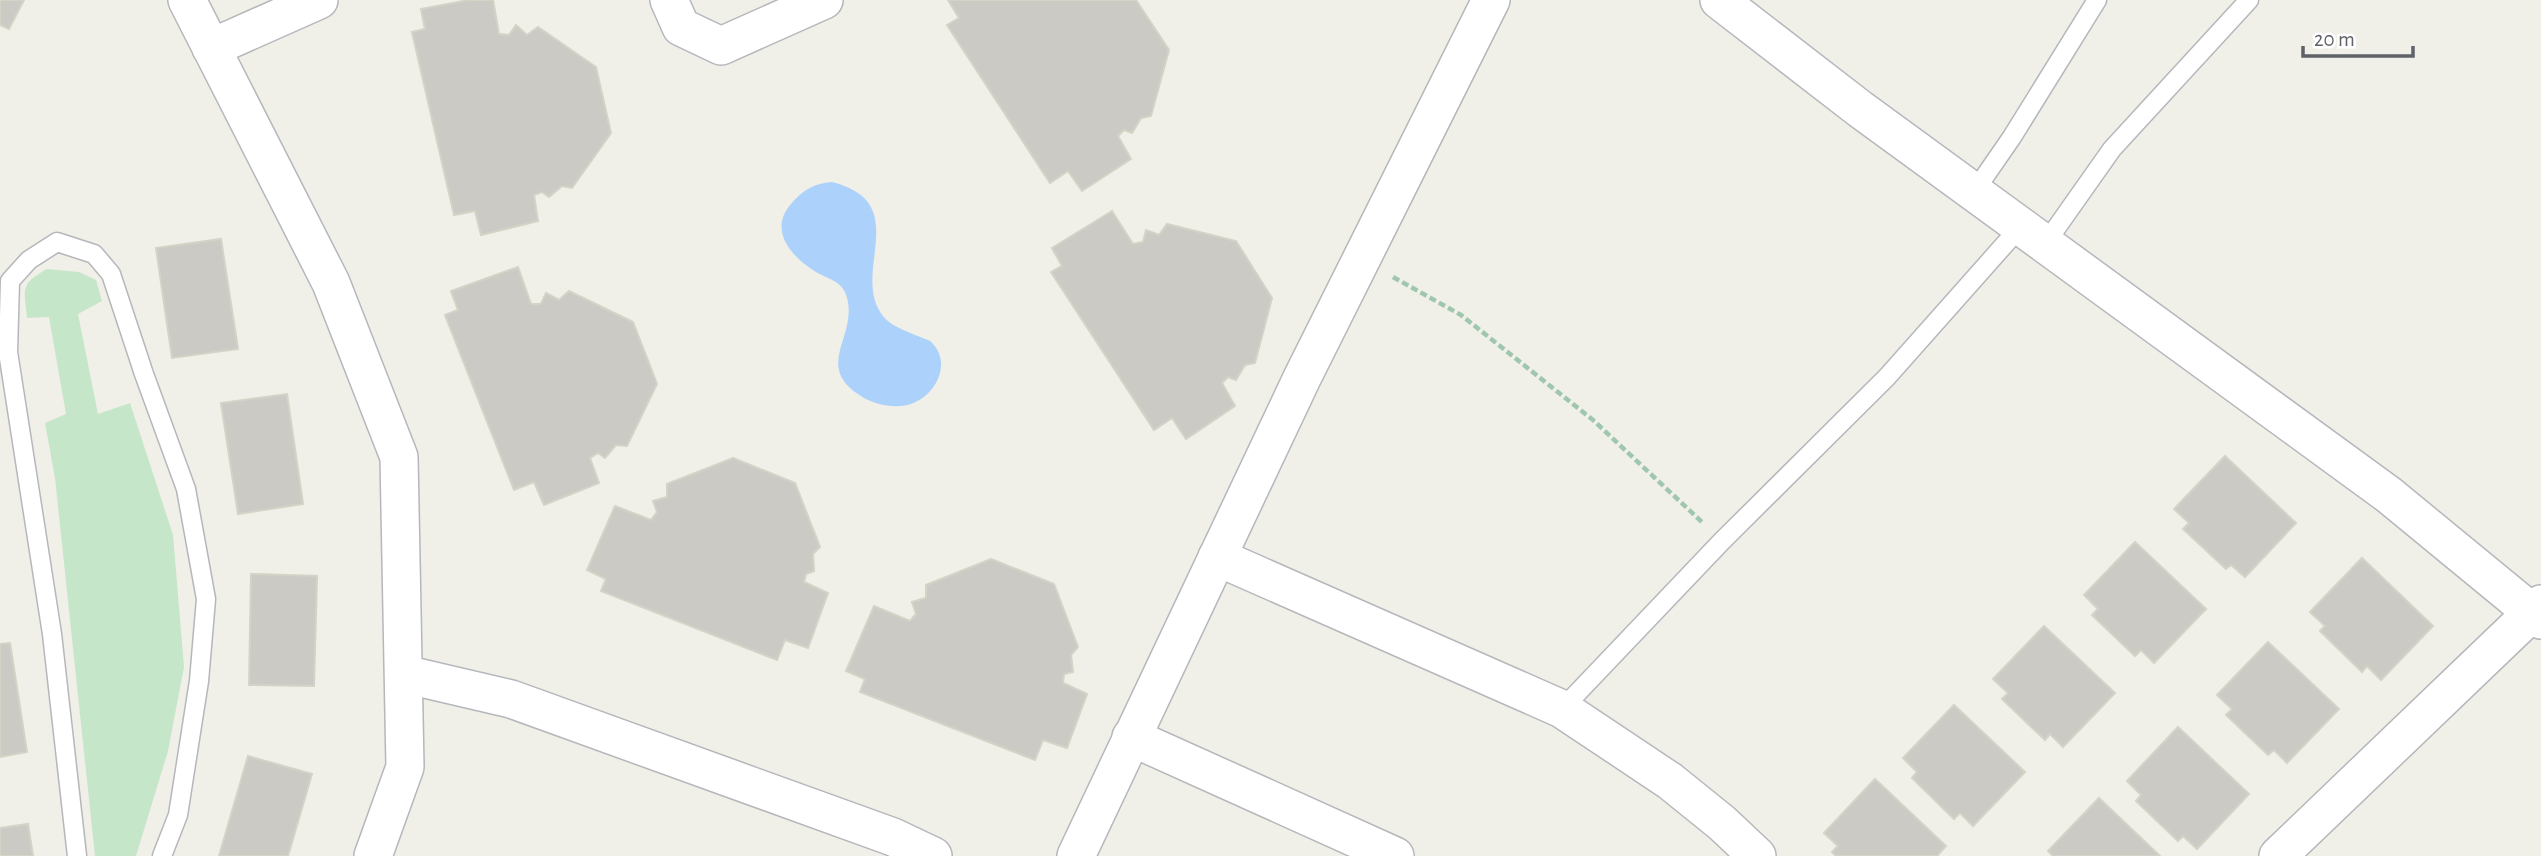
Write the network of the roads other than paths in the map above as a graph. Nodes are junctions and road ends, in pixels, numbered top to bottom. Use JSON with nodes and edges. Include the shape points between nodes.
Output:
{"nodes":[{"id":1,"x":187,"y":0,"type":"edge"},
{"id":2,"x":319,"y":0,"type":"edge"},
{"id":3,"x":670,"y":0,"type":"edge"},
{"id":4,"x":824,"y":0,"type":"edge"},
{"id":5,"x":1492,"y":0,"type":"edge"},
{"id":6,"x":1719,"y":0,"type":"edge"},
{"id":7,"x":2097,"y":0,"type":"edge"},
{"id":8,"x":2249,"y":0,"type":"edge"},
{"id":9,"x":211,"y":48,"type":"junction"},
{"id":10,"x":1974,"y":192,"type":"junction"},
{"id":11,"x":2033,"y":235,"type":"junction"},
{"id":12,"x":1217,"y":557,"type":"junction"},
{"id":13,"x":2538,"y":612,"type":"edge"},
{"id":14,"x":404,"y":674,"type":"junction"},
{"id":15,"x":1562,"y":709,"type":"junction"},
{"id":16,"x":1131,"y":737,"type":"junction"},
{"id":17,"x":77,"y":856,"type":"edge"},
{"id":18,"x":162,"y":856,"type":"edge"},
{"id":19,"x":373,"y":856,"type":"edge"},
{"id":20,"x":933,"y":856,"type":"edge"},
{"id":21,"x":1076,"y":856,"type":"edge"},
{"id":22,"x":1395,"y":856,"type":"edge"},
{"id":23,"x":1757,"y":856,"type":"edge"},
{"id":24,"x":2278,"y":856,"type":"edge"}],
"edges":[{"from":1,"to":9,"type":"street"},
{"from":2,"to":9,"type":"street"},
{"from":3,"to":4,"type":"street","via":[[681,27],[721,46]]},
{"from":5,"to":12,"type":"street"},
{"from":6,"to":10,"type":"street"},
{"from":7,"to":10,"type":"lane"},
{"from":8,"to":11,"type":"lane"},
{"from":9,"to":14,"type":"street","via":[[331,283],[399,457]]},
{"from":10,"to":11,"type":"street"},
{"from":11,"to":13,"type":"street","via":[[2389,495]]},
{"from":11,"to":15,"type":"lane","via":[[1722,541]]},
{"from":12,"to":15,"type":"street"},
{"from":12,"to":16,"type":"street"},
{"from":13,"to":24,"type":"street"},
{"from":14,"to":19,"type":"street","via":[[405,767]]},
{"from":14,"to":20,"type":"street","via":[[511,699],[880,832]]},
{"from":15,"to":23,"type":"street","via":[[1670,781]]},
{"from":16,"to":21,"type":"street"},
{"from":16,"to":22,"type":"street"},
{"from":17,"to":18,"type":"lane","via":[[52,634],[8,352],[10,281],[29,260],[57,242],[94,254],[111,274],[186,489],[206,599],[199,681],[178,814]]}]}
